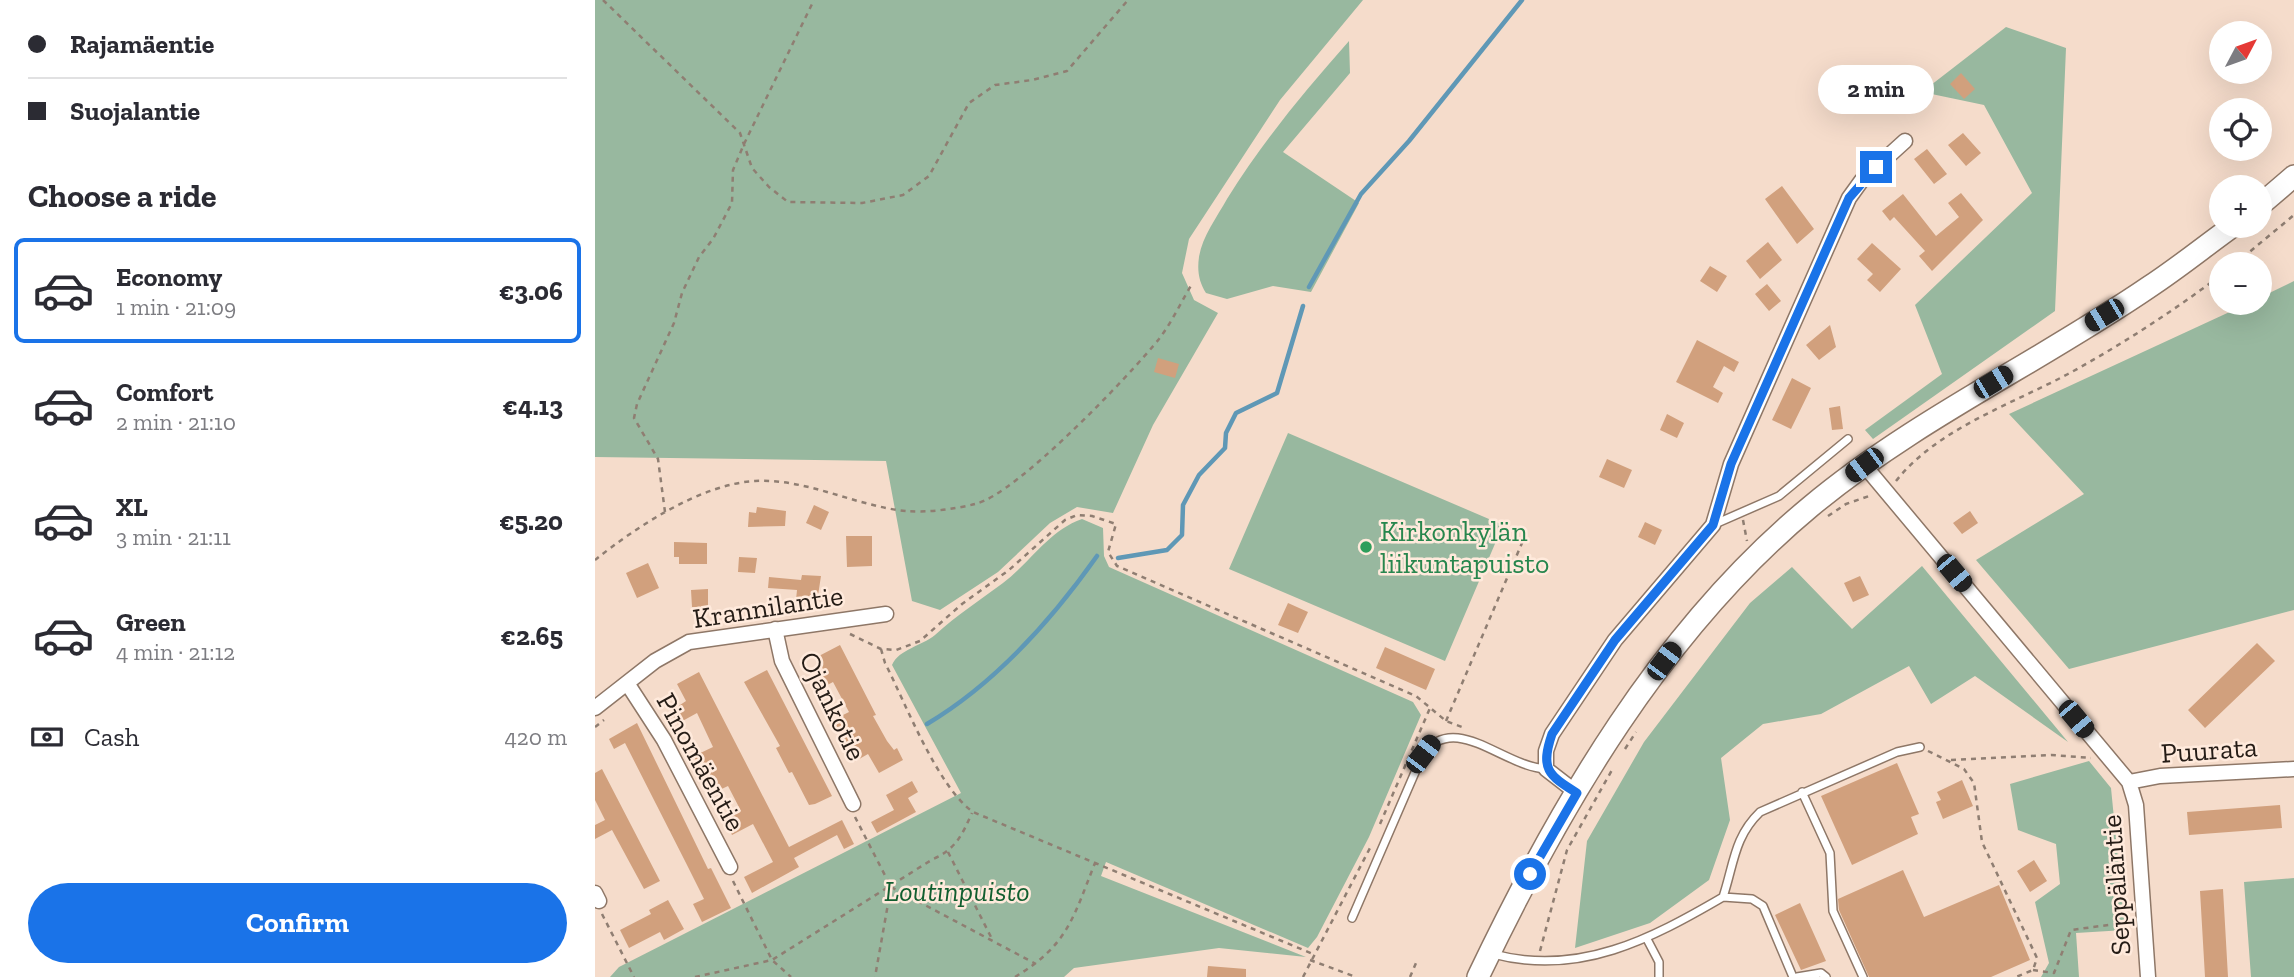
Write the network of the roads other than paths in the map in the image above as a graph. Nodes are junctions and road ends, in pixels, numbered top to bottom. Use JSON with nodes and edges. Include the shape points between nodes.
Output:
{"nodes":[{"id":1,"x":1905,"y":141,"type":"dead end"},
{"id":2,"x":2294,"y":176,"type":"edge"},
{"id":3,"x":2272,"y":195,"type":"edge"},
{"id":4,"x":2217,"y":238,"type":"edge"},
{"id":5,"x":1848,"y":439,"type":"dead end"},
{"id":6,"x":1864,"y":465,"type":"junction"},
{"id":7,"x":1713,"y":525,"type":"junction"},
{"id":8,"x":885,"y":614,"type":"dead end"},
{"id":9,"x":775,"y":629,"type":"junction"},
{"id":10,"x":627,"y":682,"type":"junction"},
{"id":11,"x":601,"y":713,"type":"edge"},
{"id":12,"x":1920,"y":747,"type":"road end"},
{"id":13,"x":1546,"y":769,"type":"junction"},
{"id":14,"x":2294,"y":769,"type":"edge"},
{"id":15,"x":2129,"y":782,"type":"junction"},
{"id":16,"x":1802,"y":792,"type":"junction"},
{"id":17,"x":1577,"y":793,"type":"junction"},
{"id":18,"x":853,"y":804,"type":"road end"},
{"id":19,"x":730,"y":867,"type":"road end"},
{"id":20,"x":1723,"y":897,"type":"junction"},
{"id":21,"x":1352,"y":918,"type":"dead end"},
{"id":22,"x":1648,"y":941,"type":"junction"},
{"id":23,"x":1490,"y":952,"type":"junction"},
{"id":24,"x":1598,"y":964,"type":"dead end"},
{"id":25,"x":1587,"y":966,"type":"dead end"},
{"id":26,"x":1577,"y":968,"type":"dead end"},
{"id":27,"x":1566,"y":970,"type":"dead end"},
{"id":28,"x":1478,"y":977,"type":"edge"},
{"id":29,"x":1659,"y":977,"type":"edge"},
{"id":30,"x":1795,"y":977,"type":"edge"},
{"id":31,"x":1826,"y":977,"type":"edge"},
{"id":32,"x":1863,"y":977,"type":"edge"},
{"id":33,"x":2148,"y":977,"type":"edge"}],
"edges":[{"from":1,"to":7,"type":"street","via":[[1849,198],[1731,464]]},
{"from":2,"to":3,"type":"main road"},
{"from":4,"to":6,"type":"main road","via":[[2149,288]]},
{"from":5,"to":7,"type":"lane","via":[[1779,496]]},
{"from":6,"to":15,"type":"street","name":"Seppäläntie"},
{"from":6,"to":17,"type":"main road","via":[[1809,507],[1690,626],[1638,696]]},
{"from":7,"to":13,"type":"street","via":[[1615,640],[1569,705],[1552,734]]},
{"from":8,"to":9,"type":"street","name":"Krannilantie"},
{"from":9,"to":10,"type":"street","name":"Krannilantie","via":[[689,642]]},
{"from":9,"to":18,"type":"street","name":"Ojankotie","via":[[782,661]]},
{"from":10,"to":11,"type":"street","name":"Krannilantie"},
{"from":10,"to":19,"type":"street","name":"Pinomäentie","via":[[664,740]]},
{"from":12,"to":16,"type":"lane","via":[[1897,752]]},
{"from":13,"to":17,"type":"street"},
{"from":13,"to":21,"type":"lane","via":[[1530,768],[1457,736],[1432,742]]},
{"from":14,"to":15,"type":"street","name":"Puurata","via":[[2160,776]]},
{"from":15,"to":33,"type":"street","name":"Seppäläntie","via":[[2136,805]]},
{"from":16,"to":20,"type":"lane","via":[[1760,812],[1745,827]]},
{"from":16,"to":32,"type":"lane","via":[[1830,853],[1833,911]]},
{"from":17,"to":23,"type":"main road"},
{"from":20,"to":22,"type":"lane"},
{"from":20,"to":30,"type":"lane","via":[[1752,899],[1763,906]]},
{"from":22,"to":24,"type":"lane"},
{"from":22,"to":29,"type":"lane","via":[[1659,962]]},
{"from":23,"to":27,"type":"lane","via":[[1510,962]]},
{"from":23,"to":28,"type":"main road"},
{"from":25,"to":26,"type":"lane"},
{"from":30,"to":31,"type":"lane","via":[[1821,973]]}]}
